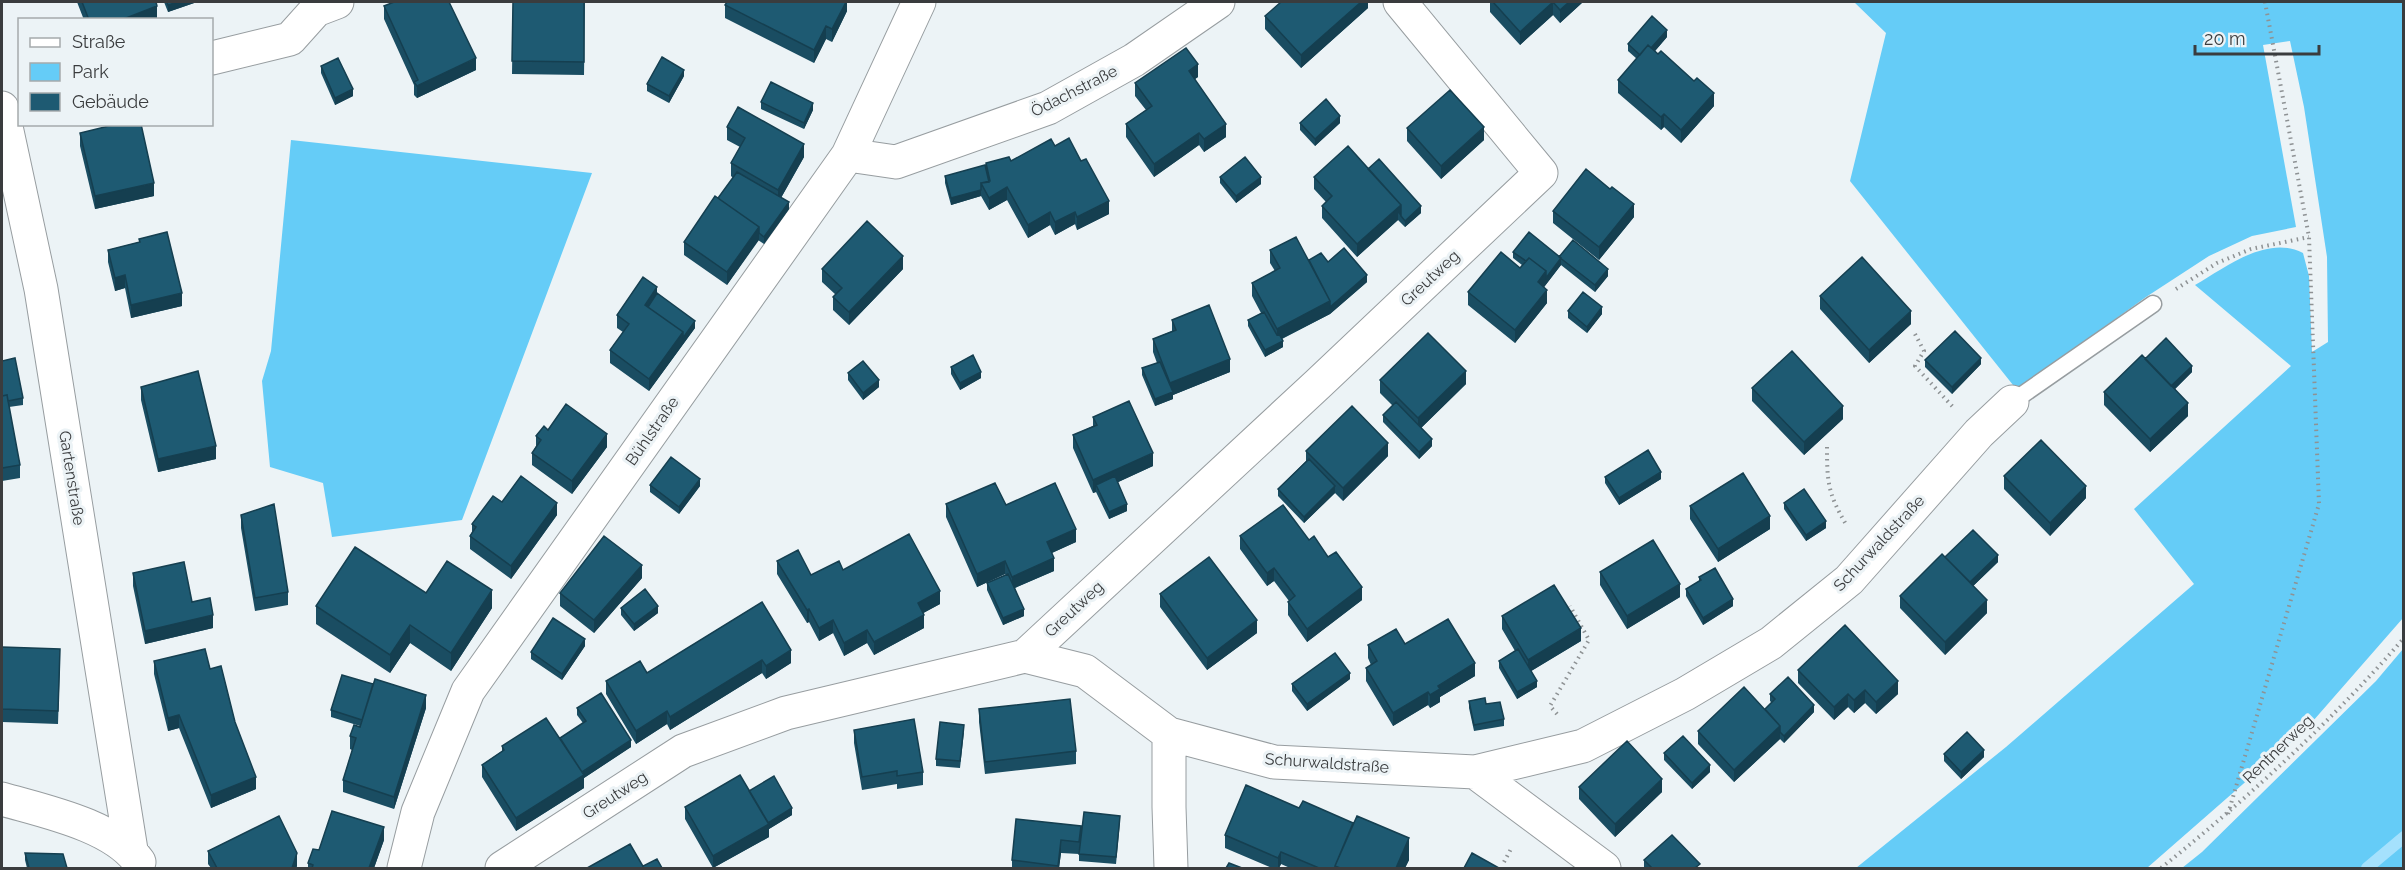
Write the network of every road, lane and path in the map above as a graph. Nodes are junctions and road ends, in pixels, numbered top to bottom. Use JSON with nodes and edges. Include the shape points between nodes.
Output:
{"nodes":[{"id":1,"x":337,"y":2,"type":"edge"},
{"id":2,"x":919,"y":2,"type":"edge"},
{"id":3,"x":1218,"y":2,"type":"edge"},
{"id":4,"x":1400,"y":2,"type":"edge"},
{"id":5,"x":2265,"y":2,"type":"edge"},
{"id":6,"x":213,"y":58,"type":"edge"},
{"id":7,"x":18,"y":105,"type":"edge"},
{"id":8,"x":2,"y":109,"type":"edge"},
{"id":9,"x":848,"y":155,"type":"junction"},
{"id":10,"x":2309,"y":237,"type":"junction"},
{"id":11,"x":2153,"y":304,"type":"joint"},
{"id":12,"x":1915,"y":334,"type":"dead end"},
{"id":13,"x":2012,"y":402,"type":"joint"},
{"id":14,"x":1979,"y":433,"type":"junction"},
{"id":15,"x":1827,"y":447,"type":"dead end"},
{"id":16,"x":1875,"y":550,"type":"junction"},
{"id":17,"x":1570,"y":606,"type":"edge"},
{"id":18,"x":2403,"y":638,"type":"edge"},
{"id":19,"x":1024,"y":656,"type":"junction"},
{"id":20,"x":1169,"y":734,"type":"junction"},
{"id":21,"x":1583,"y":746,"type":"junction"},
{"id":22,"x":1475,"y":772,"type":"junction"},
{"id":23,"x":2,"y":799,"type":"edge"},
{"id":24,"x":2228,"y":814,"type":"junction"},
{"id":25,"x":137,"y":860,"type":"edge"},
{"id":26,"x":404,"y":868,"type":"edge"},
{"id":27,"x":502,"y":868,"type":"edge"},
{"id":28,"x":1171,"y":868,"type":"edge"},
{"id":29,"x":1604,"y":868,"type":"edge"},
{"id":30,"x":2161,"y":868,"type":"edge"}],
"edges":[{"from":1,"to":6,"type":"street","via":[[316,10],[290,39]]},
{"from":2,"to":9,"type":"street","name":"Bühlstraße"},
{"from":3,"to":9,"type":"street","name":"Ödachstraße","via":[[1134,60],[1048,108],[896,162]]},
{"from":4,"to":19,"type":"street","name":"Greutweg","via":[[1541,173]]},
{"from":5,"to":10,"type":"path"},
{"from":7,"to":8,"type":"street"},
{"from":8,"to":25,"type":"street","name":"Gartenstraße","via":[[41,289]]},
{"from":9,"to":26,"type":"street","name":"Bühlstraße","via":[[468,691],[418,812]]},
{"from":10,"to":11,"type":"path","via":[[2251,249],[2217,263]]},
{"from":10,"to":24,"type":"path","via":[[2319,504]]},
{"from":11,"to":13,"type":"lane","name":"Schurwaldstraße"},
{"from":12,"to":14,"type":"path","via":[[1924,351],[1916,366]]},
{"from":13,"to":14,"type":"street","name":"Schurwaldstraße"},
{"from":14,"to":16,"type":"street","name":"Schurwaldstraße"},
{"from":15,"to":16,"type":"path","via":[[1827,482],[1835,506],[1850,530]]},
{"from":16,"to":21,"type":"street","name":"Schurwaldstraße","via":[[1849,580],[1771,643],[1685,694]]},
{"from":17,"to":21,"type":"path","via":[[1589,640],[1550,706]]},
{"from":18,"to":24,"type":"path","name":"Rentnerweg","via":[[2372,675]]},
{"from":19,"to":20,"type":"street","name":"Schurwaldstraße","via":[[1085,671]]},
{"from":19,"to":27,"type":"street","name":"Greutweg","via":[[786,713],[683,751]]},
{"from":20,"to":22,"type":"street","name":"Schurwaldstraße","via":[[1274,762]]},
{"from":20,"to":28,"type":"street"},
{"from":21,"to":22,"type":"street","name":"Schurwaldstraße"},
{"from":22,"to":29,"type":"street"},
{"from":23,"to":25,"type":"street","via":[[84,823]]},
{"from":24,"to":30,"type":"path","name":"Rentnerweg"}]}
